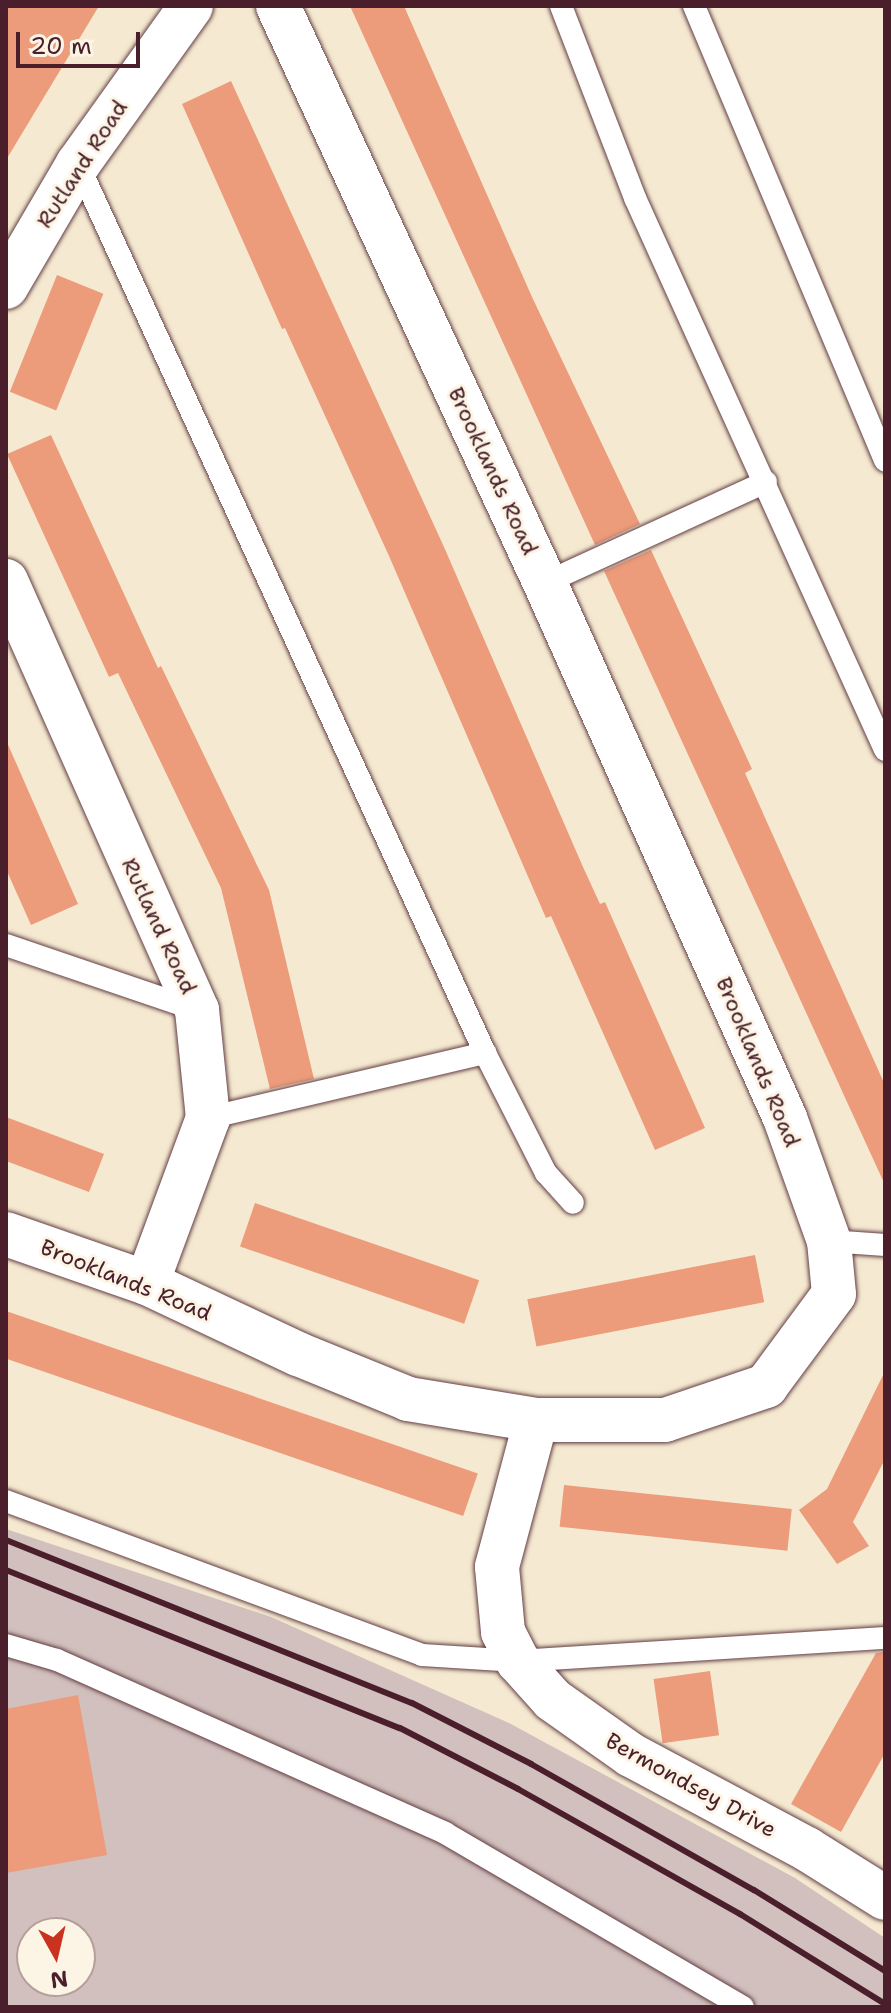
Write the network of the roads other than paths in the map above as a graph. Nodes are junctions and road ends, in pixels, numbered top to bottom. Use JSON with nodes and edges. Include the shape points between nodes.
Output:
{"nodes":[{"id":1,"x":191,"y":6,"type":"edge"},
{"id":2,"x":278,"y":6,"type":"edge"},
{"id":3,"x":561,"y":6,"type":"edge"},
{"id":4,"x":694,"y":6,"type":"edge"},
{"id":5,"x":78,"y":164,"type":"junction"},
{"id":6,"x":6,"y":287,"type":"edge"},
{"id":7,"x":885,"y":460,"type":"edge"},
{"id":8,"x":766,"y":482,"type":"junction"},
{"id":9,"x":6,"y":581,"type":"edge"},
{"id":10,"x":545,"y":583,"type":"junction"},
{"id":11,"x":885,"y":750,"type":"edge"},
{"id":12,"x":6,"y":945,"type":"edge"},
{"id":13,"x":197,"y":1010,"type":"junction"},
{"id":14,"x":485,"y":1053,"type":"junction"},
{"id":15,"x":208,"y":1118,"type":"junction"},
{"id":16,"x":573,"y":1203,"type":"dead end"},
{"id":17,"x":6,"y":1234,"type":"edge"},
{"id":18,"x":829,"y":1241,"type":"junction"},
{"id":19,"x":885,"y":1245,"type":"edge"},
{"id":20,"x":147,"y":1283,"type":"junction"},
{"id":21,"x":536,"y":1420,"type":"junction"},
{"id":22,"x":6,"y":1501,"type":"edge"},
{"id":23,"x":885,"y":1638,"type":"edge"},
{"id":24,"x":6,"y":1645,"type":"edge"},
{"id":25,"x":518,"y":1661,"type":"junction"},
{"id":26,"x":883,"y":1893,"type":"edge"},
{"id":27,"x":743,"y":2007,"type":"edge"}],
"edges":[{"from":1,"to":5,"type":"street","name":"Rutland Road"},
{"from":2,"to":10,"type":"street","name":"Brooklands Road"},
{"from":3,"to":8,"type":"lane","via":[[635,198]]},
{"from":4,"to":7,"type":"lane"},
{"from":5,"to":6,"type":"street","name":"Rutland Road"},
{"from":5,"to":14,"type":"lane"},
{"from":8,"to":10,"type":"lane"},
{"from":8,"to":11,"type":"lane"},
{"from":9,"to":13,"type":"street","name":"Rutland Road"},
{"from":10,"to":18,"type":"street","name":"Brooklands Road","via":[[785,1118]]},
{"from":12,"to":13,"type":"lane"},
{"from":13,"to":15,"type":"street","name":"Rutland Road"},
{"from":14,"to":15,"type":"lane"},
{"from":14,"to":16,"type":"lane","via":[[546,1173]]},
{"from":15,"to":20,"type":"street","name":"Rutland Road"},
{"from":17,"to":20,"type":"street","name":"Brooklands Road"},
{"from":18,"to":19,"type":"lane"},
{"from":18,"to":21,"type":"street","name":"Brooklands Road","via":[[834,1294],[766,1386],[665,1420]]},
{"from":20,"to":21,"type":"street","name":"Brooklands Road","via":[[408,1399]]},
{"from":21,"to":25,"type":"street","name":"Bermondsey Drive","via":[[497,1567],[503,1632]]},
{"from":22,"to":25,"type":"lane","via":[[422,1655]]},
{"from":23,"to":25,"type":"lane"},
{"from":24,"to":27,"type":"lane","via":[[57,1660],[445,1833]]},
{"from":25,"to":26,"type":"street","name":"Bermondsey Drive","via":[[553,1700],[631,1755]]}]}
